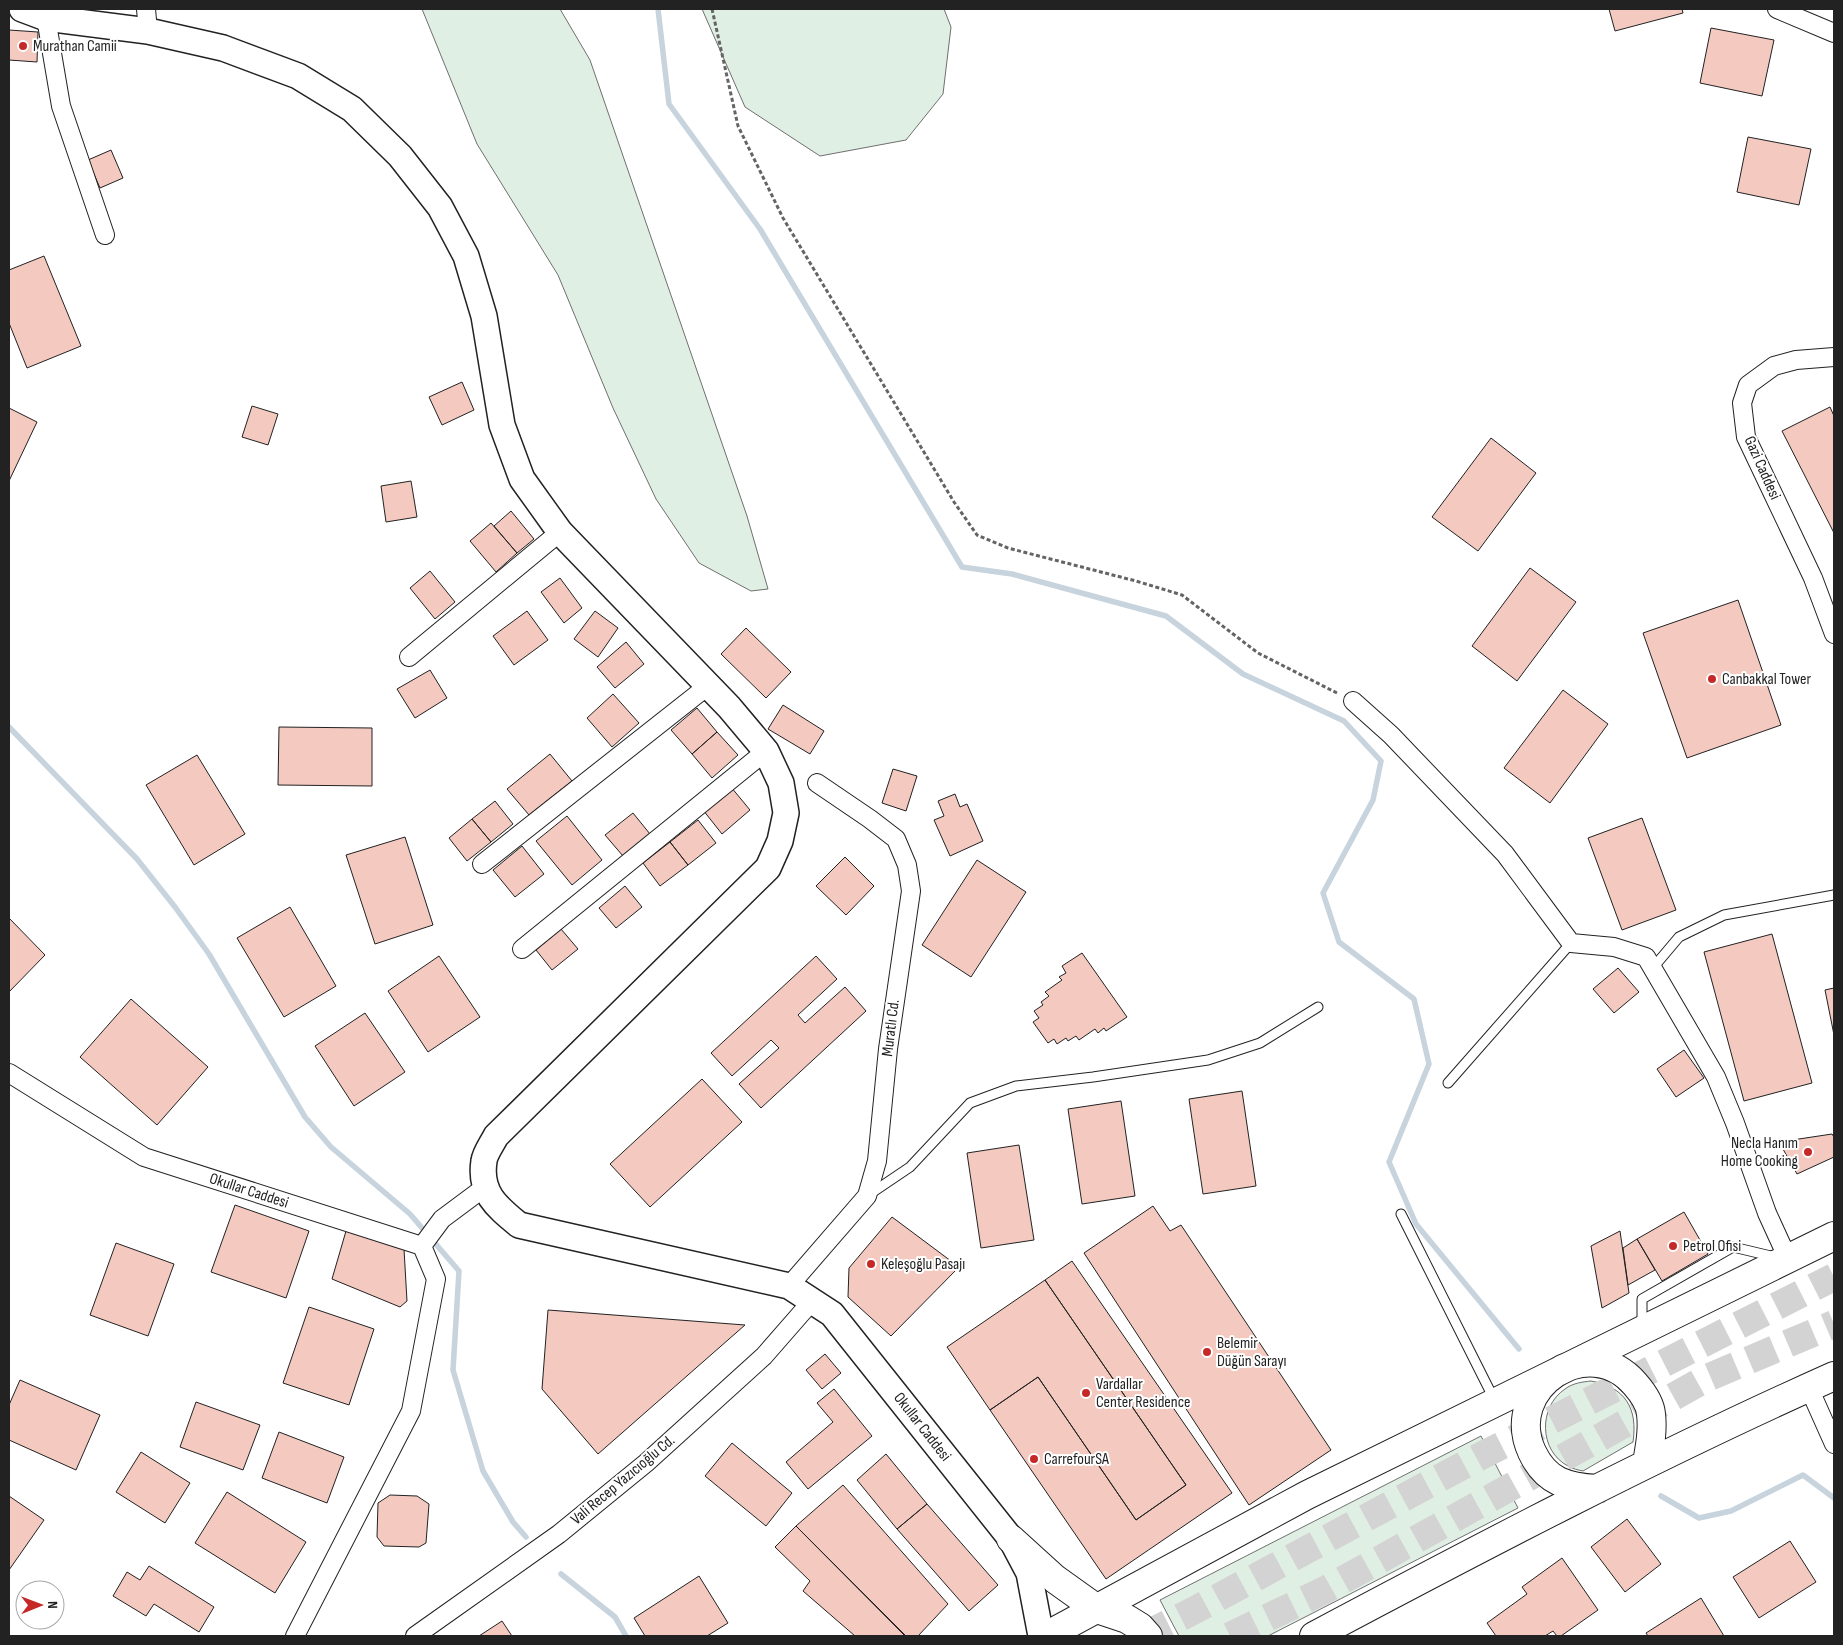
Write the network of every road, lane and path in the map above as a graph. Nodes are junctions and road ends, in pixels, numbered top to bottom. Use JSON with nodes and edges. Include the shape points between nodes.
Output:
{"nodes":[{"id":1,"x":22,"y":9,"type":"edge"},
{"id":2,"x":712,"y":9,"type":"edge"},
{"id":3,"x":1777,"y":9,"type":"edge"},
{"id":4,"x":46,"y":18,"type":"junction"},
{"id":5,"x":147,"y":20,"type":"edge"},
{"id":6,"x":1834,"y":32,"type":"edge"},
{"id":7,"x":105,"y":235,"type":"dead end"},
{"id":8,"x":1834,"y":357,"type":"edge"},
{"id":9,"x":560,"y":532,"type":"junction"},
{"id":10,"x":1834,"y":634,"type":"edge"},
{"id":11,"x":409,"y":656,"type":"dead end"},
{"id":12,"x":709,"y":685,"type":"junction"},
{"id":13,"x":1353,"y":701,"type":"joint"},
{"id":14,"x":766,"y":751,"type":"junction"},
{"id":15,"x":817,"y":783,"type":"dead end"},
{"id":16,"x":482,"y":864,"type":"dead end"},
{"id":17,"x":1834,"y":896,"type":"edge"},
{"id":18,"x":1571,"y":943,"type":"junction"},
{"id":19,"x":522,"y":949,"type":"dead end"},
{"id":20,"x":1652,"y":969,"type":"junction"},
{"id":21,"x":1318,"y":1007,"type":"dead end"},
{"id":22,"x":9,"y":1073,"type":"edge"},
{"id":23,"x":1448,"y":1083,"type":"dead end"},
{"id":24,"x":485,"y":1187,"type":"junction"},
{"id":25,"x":867,"y":1196,"type":"junction"},
{"id":26,"x":1401,"y":1214,"type":"dead end"},
{"id":27,"x":1834,"y":1236,"type":"edge"},
{"id":28,"x":422,"y":1246,"type":"junction"},
{"id":29,"x":1788,"y":1259,"type":"junction"},
{"id":30,"x":789,"y":1286,"type":"junction"},
{"id":31,"x":822,"y":1308,"type":"junction"},
{"id":32,"x":1564,"y":1368,"type":"junction"},
{"id":33,"x":1834,"y":1376,"type":"edge"},
{"id":34,"x":1809,"y":1388,"type":"junction"},
{"id":35,"x":1495,"y":1402,"type":"junction"},
{"id":36,"x":1834,"y":1444,"type":"edge"},
{"id":37,"x":1647,"y":1463,"type":"junction"},
{"id":38,"x":1597,"y":1489,"type":"junction"},
{"id":39,"x":1011,"y":1539,"type":"junction"},
{"id":40,"x":1097,"y":1609,"type":"junction"},
{"id":41,"x":1329,"y":1633,"type":"edge"},
{"id":42,"x":295,"y":1636,"type":"edge"},
{"id":43,"x":415,"y":1636,"type":"edge"},
{"id":44,"x":1041,"y":1636,"type":"edge"},
{"id":45,"x":1046,"y":1636,"type":"edge"},
{"id":46,"x":1148,"y":1636,"type":"edge"}],
"edges":[{"from":1,"to":4,"type":"street"},
{"from":2,"to":13,"type":"path","via":[[738,126],[783,218],[977,535],[1008,548],[1182,595],[1258,653]]},
{"from":3,"to":6,"type":"street"},
{"from":4,"to":5,"type":"street"},
{"from":4,"to":7,"type":"street","via":[[60,106]]},
{"from":5,"to":9,"type":"street","via":[[298,76],[352,110],[400,156],[440,207],[466,256],[484,316],[502,426],[522,478]]},
{"from":8,"to":10,"type":"street","name":"Gazi Caddesi","via":[[1796,360],[1774,366],[1748,386],[1742,403],[1746,437],[1813,578]]},
{"from":9,"to":11,"type":"street"},
{"from":9,"to":12,"type":"street"},
{"from":12,"to":14,"type":"street"},
{"from":12,"to":16,"type":"street"},
{"from":13,"to":18,"type":"street","via":[[1391,735],[1505,854]]},
{"from":14,"to":19,"type":"street"},
{"from":14,"to":24,"type":"street","via":[[781,783],[786,813],[780,841],[768,868],[496,1136],[484,1160]]},
{"from":15,"to":25,"type":"street","name":"Muratlı Cd.","via":[[896,839],[907,865],[911,891],[888,1049],[877,1161]]},
{"from":17,"to":20,"type":"lane","via":[[1724,915],[1679,937]]},
{"from":18,"to":20,"type":"street","via":[[1614,947],[1646,957]]},
{"from":18,"to":23,"type":"lane"},
{"from":20,"to":29,"type":"street","via":[[1716,1077],[1767,1213]]},
{"from":21,"to":25,"type":"lane","via":[[1260,1043],[1208,1060],[1016,1086],[970,1103],[910,1167]]},
{"from":22,"to":28,"type":"street","name":"Okullar Caddesi","via":[[144,1157]]},
{"from":24,"to":28,"type":"street","via":[[442,1219]]},
{"from":24,"to":30,"type":"street","via":[[496,1207],[519,1225]]},
{"from":25,"to":30,"type":"street","name":"Muratlı Cd."},
{"from":26,"to":35,"type":"lane"},
{"from":27,"to":29,"type":"highway"},
{"from":28,"to":42,"type":"street","via":[[436,1279],[411,1411]]},
{"from":29,"to":32,"type":"highway"},
{"from":30,"to":31,"type":"street","name":"Okullar Caddesi"},
{"from":31,"to":39,"type":"street","name":"Okullar Caddesi"},
{"from":31,"to":43,"type":"street","name":"Vali Recep Yazıcıoğlu Cd.","via":[[646,1463],[559,1534]]},
{"from":32,"to":35,"type":"highway"},
{"from":32,"to":37,"type":"highway","via":[[1579,1363],[1597,1363],[1615,1368],[1630,1378],[1642,1392],[1651,1412],[1652,1434]]},
{"from":32,"to":38,"type":"highway","via":[[1544,1382],[1531,1400],[1526,1421],[1528,1442],[1537,1462],[1552,1478],[1572,1487]]},
{"from":33,"to":34,"type":"highway"},
{"from":34,"to":36,"type":"street"},
{"from":34,"to":37,"type":"highway"},
{"from":35,"to":40,"type":"highway","via":[[1307,1495]]},
{"from":37,"to":38,"type":"highway"},
{"from":38,"to":41,"type":"highway","via":[[1460,1559]]},
{"from":39,"to":40,"type":"highway","via":[[1055,1579]]},
{"from":39,"to":44,"type":"street","name":"Okullar Caddesi","via":[[1029,1573]]},
{"from":40,"to":45,"type":"highway"},
{"from":40,"to":46,"type":"highway","via":[[1127,1619]]}]}
